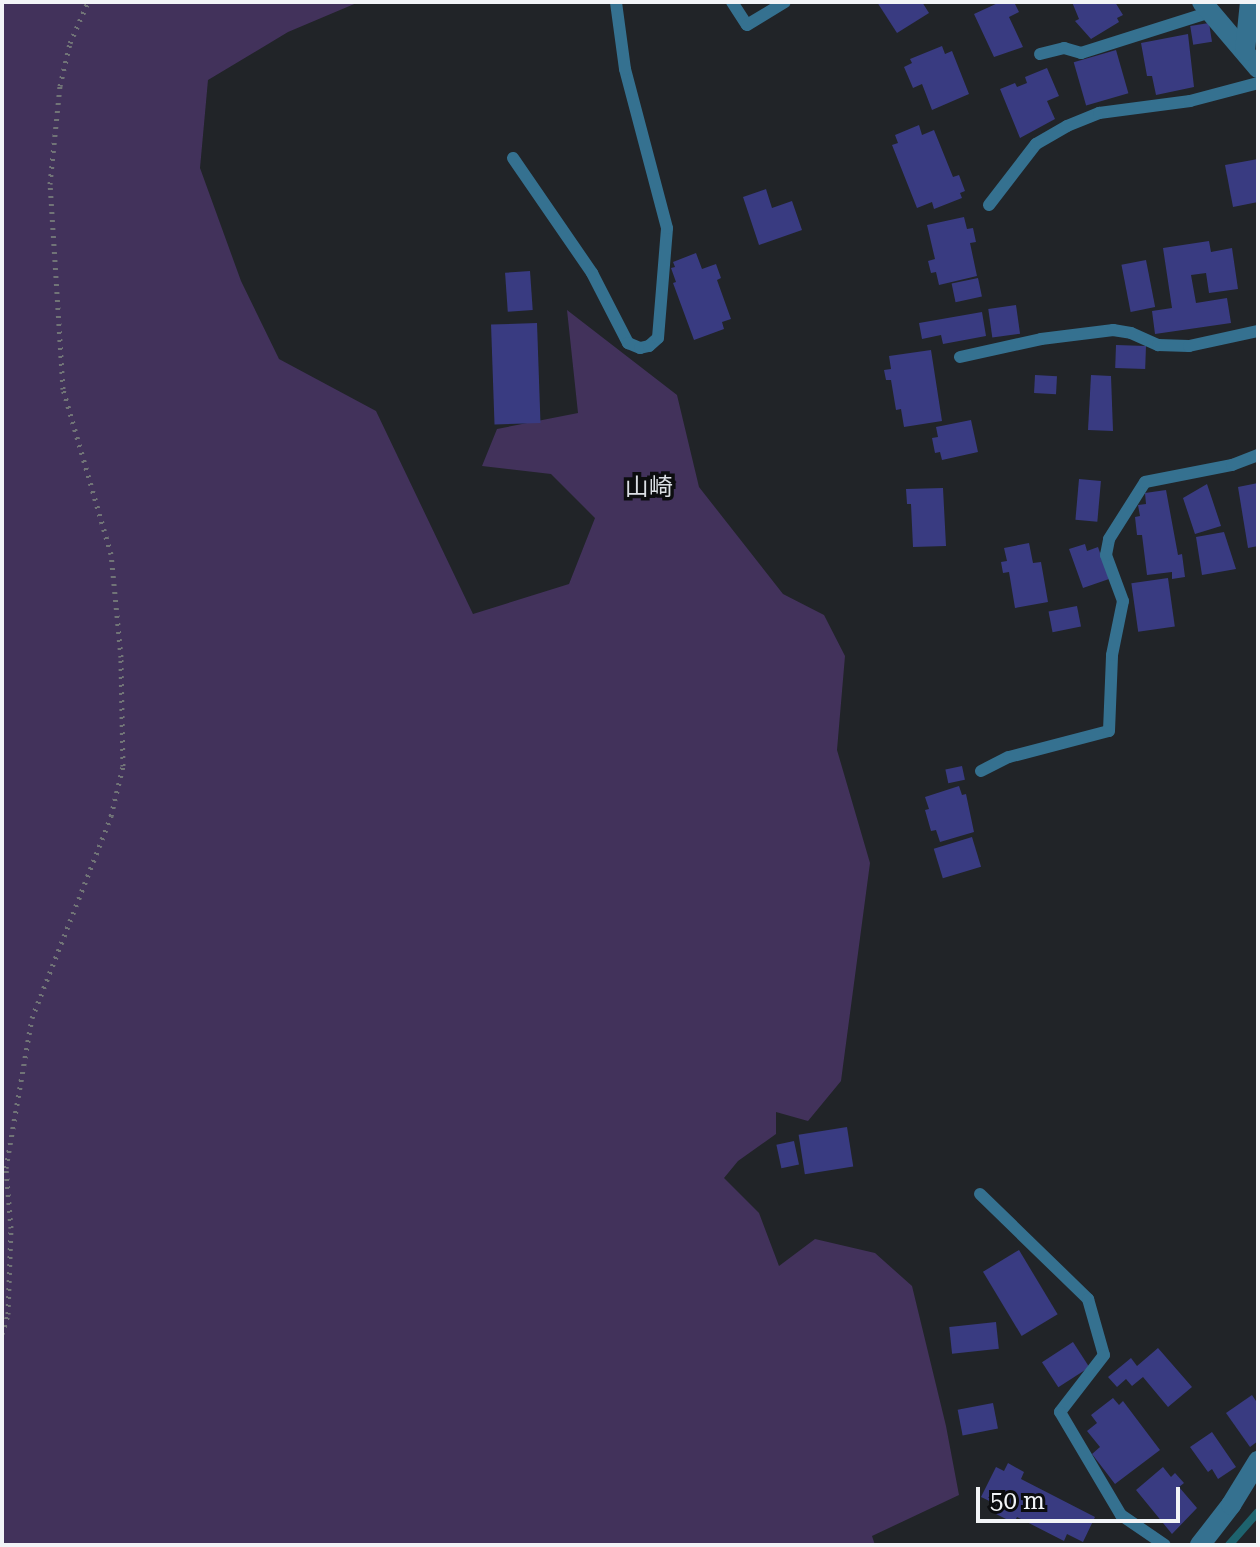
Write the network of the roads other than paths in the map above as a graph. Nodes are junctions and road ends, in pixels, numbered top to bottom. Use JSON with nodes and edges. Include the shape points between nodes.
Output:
{"nodes":[{"id":1,"x":616,"y":2,"type":"edge"},
{"id":2,"x":732,"y":2,"type":"edge"},
{"id":3,"x":785,"y":2,"type":"edge"},
{"id":4,"x":1250,"y":2,"type":"edge"},
{"id":5,"x":1206,"y":7,"type":"edge"},
{"id":6,"x":1245,"y":51,"type":"junction"},
{"id":7,"x":1040,"y":54,"type":"dead end"},
{"id":8,"x":1258,"y":68,"type":"edge"},
{"id":9,"x":1258,"y":83,"type":"edge"},
{"id":10,"x":513,"y":158,"type":"dead end"},
{"id":11,"x":989,"y":205,"type":"dead end"},
{"id":12,"x":1258,"y":331,"type":"edge"},
{"id":13,"x":960,"y":357,"type":"dead end"},
{"id":14,"x":1258,"y":455,"type":"edge"},
{"id":15,"x":981,"y":771,"type":"dead end"},
{"id":16,"x":980,"y":1194,"type":"dead end"},
{"id":17,"x":1258,"y":1461,"type":"edge"},
{"id":18,"x":1165,"y":1545,"type":"edge"},
{"id":19,"x":1200,"y":1545,"type":"edge"}],
"edges":[{"from":1,"to":10,"type":"lane","via":[[625,69],[667,228],[658,338],[649,346],[628,343],[592,273]]},
{"from":2,"to":3,"type":"lane","via":[[747,25]]},
{"from":4,"to":6,"type":"street"},
{"from":5,"to":6,"type":"street"},
{"from":5,"to":7,"type":"lane","via":[[1081,53],[1064,48]]},
{"from":6,"to":8,"type":"street"},
{"from":9,"to":11,"type":"lane","via":[[1190,101],[1099,113],[1067,126],[1036,144]]},
{"from":12,"to":13,"type":"lane","via":[[1189,346],[1158,345],[1113,330]]},
{"from":14,"to":15,"type":"lane","via":[[1145,482],[1109,539],[1106,555],[1123,601],[1112,655],[1109,731],[1009,757]]},
{"from":16,"to":18,"type":"lane","via":[[1088,1299],[1104,1355],[1060,1412],[1121,1515]]},
{"from":17,"to":19,"type":"street"}]}
